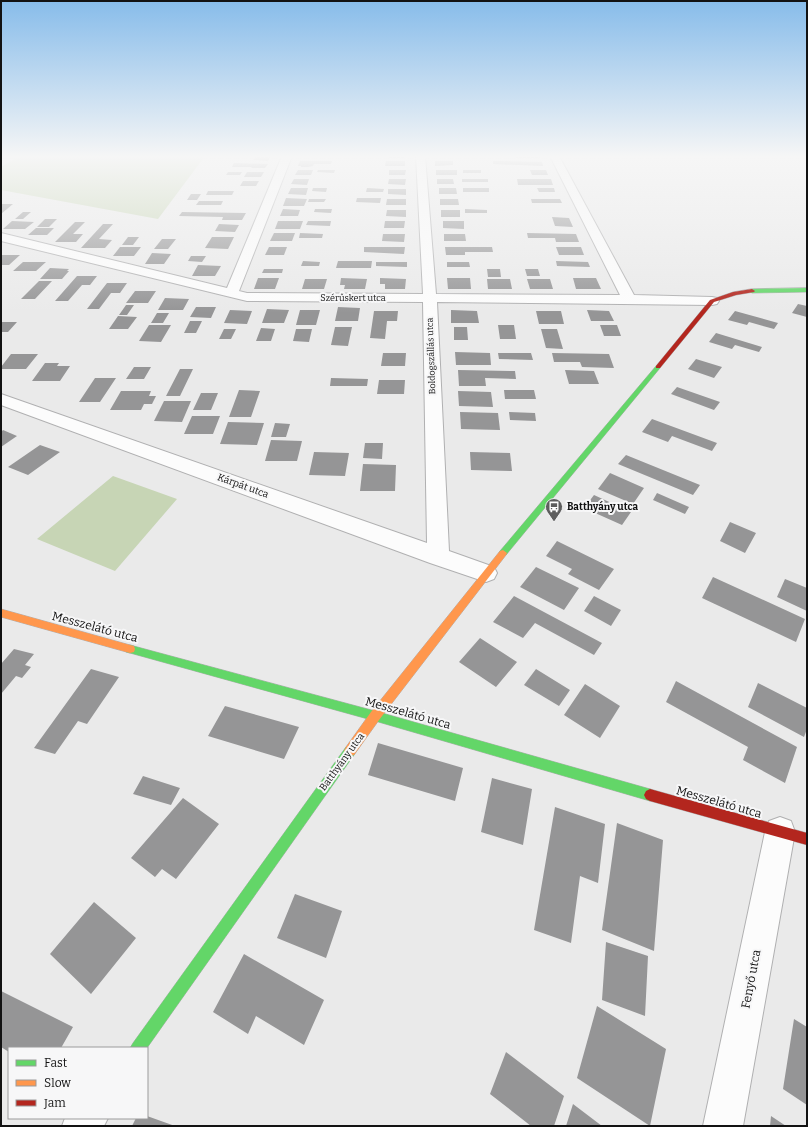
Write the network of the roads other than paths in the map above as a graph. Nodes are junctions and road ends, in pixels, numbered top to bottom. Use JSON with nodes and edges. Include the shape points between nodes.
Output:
{"nodes":[{"id":1,"x":266,"y":209,"type":"edge"},
{"id":2,"x":424,"y":209,"type":"edge"},
{"id":3,"x":582,"y":209,"type":"edge"},
{"id":4,"x":1,"y":237,"type":"edge"},
{"id":5,"x":807,"y":290,"type":"edge"},
{"id":6,"x":231,"y":294,"type":"junction"},
{"id":7,"x":430,"y":298,"type":"junction"},
{"id":8,"x":629,"y":299,"type":"junction"},
{"id":9,"x":712,"y":301,"type":"junction"},
{"id":10,"x":1,"y":399,"type":"edge"},
{"id":11,"x":438,"y":557,"type":"junction"},
{"id":12,"x":486,"y":573,"type":"junction"},
{"id":13,"x":1,"y":613,"type":"edge"},
{"id":14,"x":375,"y":716,"type":"junction"},
{"id":15,"x":794,"y":836,"type":"edge"},
{"id":16,"x":139,"y":1047,"type":"edge"},
{"id":17,"x":723,"y":1126,"type":"edge"}],
"edges":[{"from":1,"to":6,"type":"street"},
{"from":2,"to":7,"type":"street","name":"Boldogszállás utca"},
{"from":3,"to":8,"type":"street"},
{"from":4,"to":6,"type":"street","name":"Szérűskert utca"},
{"from":5,"to":9,"type":"street","name":"Batthyány utca","via":[[739,292]]},
{"from":6,"to":7,"type":"street","name":"Szérűskert utca","via":[[247,297]]},
{"from":7,"to":8,"type":"street","name":"Szérűskert utca"},
{"from":7,"to":11,"type":"street","name":"Boldogszállás utca"},
{"from":8,"to":9,"type":"street","name":"Szérűskert utca"},
{"from":9,"to":12,"type":"street","name":"Batthyány utca"},
{"from":10,"to":11,"type":"street","name":"Kárpát utca"},
{"from":11,"to":12,"type":"street","name":"Kárpát utca"},
{"from":12,"to":14,"type":"street","name":"Batthyány utca"},
{"from":13,"to":14,"type":"street","name":"Messzelátó utca"},
{"from":14,"to":15,"type":"street","name":"Messzelátó utca"},
{"from":14,"to":16,"type":"street","name":"Batthyány utca"},
{"from":15,"to":17,"type":"street","name":"Fenyő utca"}]}
